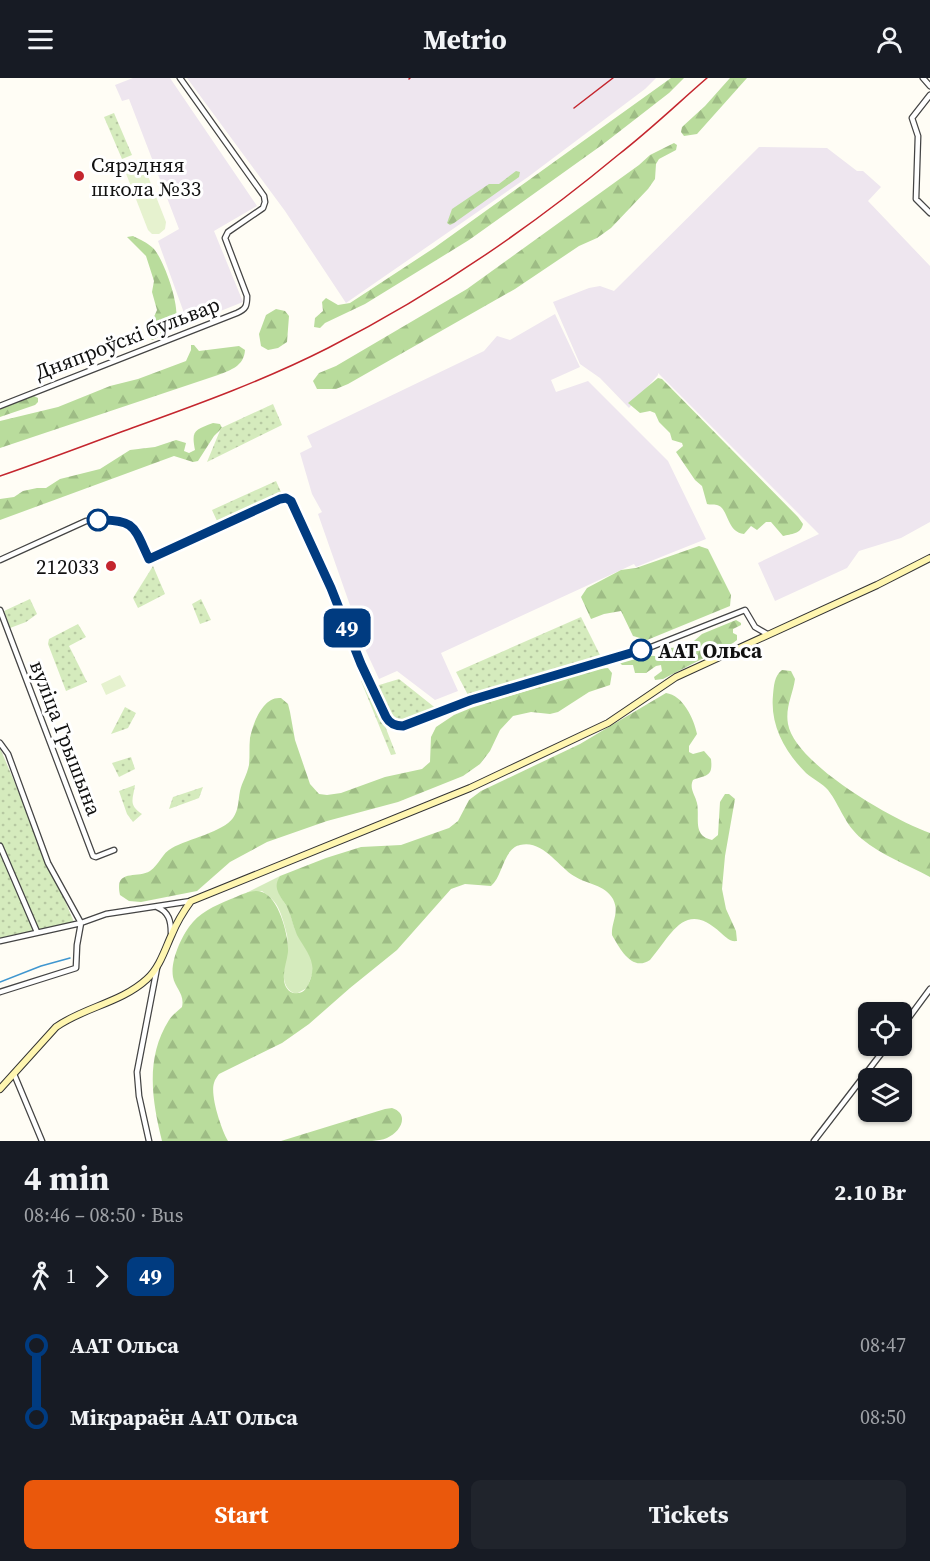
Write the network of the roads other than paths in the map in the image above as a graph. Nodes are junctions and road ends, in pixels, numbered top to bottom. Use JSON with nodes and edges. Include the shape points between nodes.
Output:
{"nodes":[{"id":1,"x":180,"y":78,"type":"edge"},
{"id":2,"x":922,"y":78,"type":"edge"},
{"id":3,"x":930,"y":86,"type":"edge"},
{"id":4,"x":930,"y":95,"type":"edge"},
{"id":5,"x":930,"y":213,"type":"edge"},
{"id":6,"x":0,"y":406,"type":"edge"},
{"id":7,"x":930,"y":558,"type":"edge"},
{"id":8,"x":0,"y":560,"type":"edge"},
{"id":9,"x":0,"y":610,"type":"edge"},
{"id":10,"x":767,"y":634,"type":"junction"},
{"id":11,"x":0,"y":744,"type":"edge"},
{"id":12,"x":0,"y":846,"type":"edge"},
{"id":13,"x":114,"y":850,"type":"dead end"},
{"id":14,"x":190,"y":901,"type":"junction"},
{"id":15,"x":157,"y":907,"type":"junction"},
{"id":16,"x":81,"y":923,"type":"junction"},
{"id":17,"x":37,"y":932,"type":"junction"},
{"id":18,"x":171,"y":935,"type":"junction"},
{"id":19,"x":0,"y":941,"type":"edge"},
{"id":20,"x":159,"y":963,"type":"junction"},
{"id":21,"x":930,"y":989,"type":"edge"},
{"id":22,"x":0,"y":992,"type":"edge"},
{"id":23,"x":912,"y":1013,"type":"edge"},
{"id":24,"x":879,"y":1056,"type":"edge"},
{"id":25,"x":14,"y":1074,"type":"junction"},
{"id":26,"x":0,"y":1089,"type":"edge"},
{"id":27,"x":42,"y":1141,"type":"edge"},
{"id":28,"x":149,"y":1141,"type":"edge"},
{"id":29,"x":814,"y":1141,"type":"edge"}],
"edges":[{"from":1,"to":6,"type":"street","name":"Дняпроўскі бульвар","via":[[264,196],[263,208],[225,238],[247,305],[244,310]]},
{"from":2,"to":3,"type":"street"},
{"from":4,"to":5,"type":"street","via":[[912,118],[918,136],[916,199]]},
{"from":7,"to":10,"type":"street"},
{"from":8,"to":10,"type":"street","via":[[86,521],[110,520],[134,527],[149,559],[286,498],[291,501],[331,588],[386,717],[398,726],[471,700],[646,649],[745,610],[755,627]]},
{"from":9,"to":13,"type":"street","name":"вуліца Грышына","via":[[93,856]]},
{"from":10,"to":14,"type":"street","via":[[676,677],[608,723],[471,788]]},
{"from":11,"to":16,"type":"street","via":[[8,754],[48,863]]},
{"from":12,"to":17,"type":"street"},
{"from":14,"to":15,"type":"street"},
{"from":14,"to":18,"type":"street"},
{"from":15,"to":16,"type":"street","via":[[106,914]]},
{"from":15,"to":18,"type":"street","via":[[168,914]]},
{"from":16,"to":17,"type":"street"},
{"from":16,"to":22,"type":"street","via":[[76,968]]},
{"from":17,"to":19,"type":"street"},
{"from":18,"to":20,"type":"street"},
{"from":20,"to":25,"type":"street","via":[[135,988],[65,1021]]},
{"from":20,"to":28,"type":"street","via":[[137,1072]]},
{"from":21,"to":23,"type":"street"},
{"from":24,"to":29,"type":"street"},
{"from":25,"to":26,"type":"street"},
{"from":25,"to":27,"type":"street"}]}
